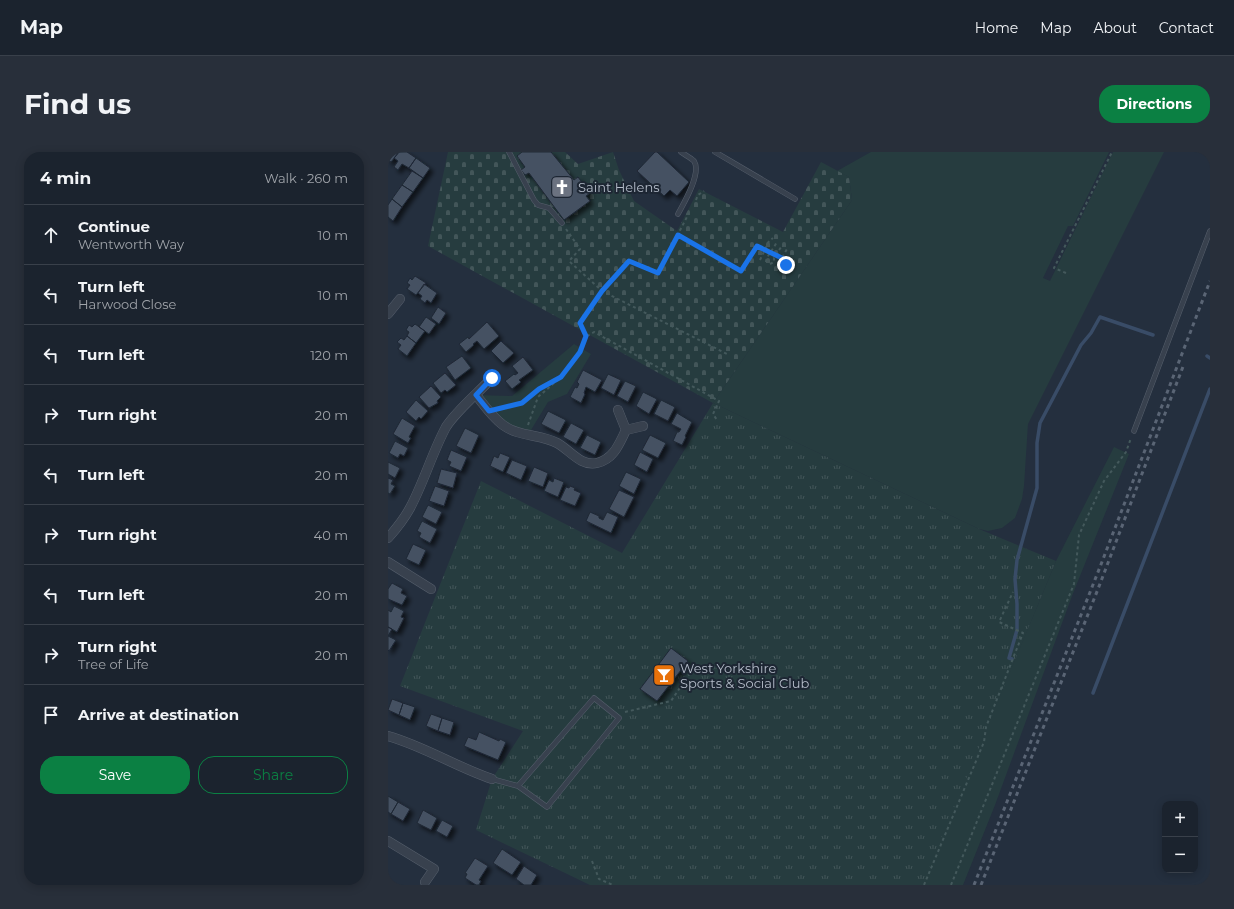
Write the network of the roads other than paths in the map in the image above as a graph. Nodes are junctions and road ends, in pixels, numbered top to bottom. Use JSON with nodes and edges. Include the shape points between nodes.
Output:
{"nodes":[{"id":1,"x":509,"y":152,"type":"edge"},
{"id":2,"x":681,"y":152,"type":"edge"},
{"id":3,"x":715,"y":152,"type":"edge"},
{"id":4,"x":795,"y":199,"type":"dead end"},
{"id":5,"x":678,"y":214,"type":"dead end"},
{"id":6,"x":562,"y":223,"type":"road end"},
{"id":7,"x":1210,"y":230,"type":"edge"},
{"id":8,"x":400,"y":300,"type":"dead end"},
{"id":9,"x":389,"y":319,"type":"edge"},
{"id":10,"x":492,"y":378,"type":"dead end"},
{"id":11,"x":476,"y":395,"type":"junction"},
{"id":12,"x":618,"y":410,"type":"dead end"},
{"id":13,"x":643,"y":426,"type":"dead end"},
{"id":14,"x":626,"y":430,"type":"junction"},
{"id":15,"x":1134,"y":432,"type":"road end"},
{"id":16,"x":388,"y":538,"type":"edge"},
{"id":17,"x":388,"y":562,"type":"edge"},
{"id":18,"x":431,"y":589,"type":"dead end"},
{"id":19,"x":388,"y":736,"type":"edge"},
{"id":20,"x":492,"y":779,"type":"joint"},
{"id":21,"x":518,"y":786,"type":"junction"},
{"id":22,"x":388,"y":841,"type":"edge"},
{"id":23,"x":425,"y":882,"type":"dead end"}],
"edges":[{"from":1,"to":6,"type":"lane","via":[[534,200],[538,205],[549,208]]},
{"from":2,"to":5,"type":"lane","via":[[694,161],[696,166],[694,182]]},
{"from":3,"to":4,"type":"lane"},
{"from":7,"to":15,"type":"lane"},
{"from":8,"to":9,"type":"street"},
{"from":10,"to":11,"type":"street"},
{"from":11,"to":14,"type":"street","via":[[502,424],[514,432],[558,443],[582,462],[596,464],[608,459],[617,450]]},
{"from":11,"to":16,"type":"street","via":[[447,426],[410,509]]},
{"from":12,"to":14,"type":"street"},
{"from":13,"to":14,"type":"street"},
{"from":17,"to":18,"type":"street"},
{"from":19,"to":20,"type":"street"},
{"from":20,"to":21,"type":"lane"},
{"from":21,"to":21,"type":"lane","via":[[594,698],[619,718],[547,807]]},
{"from":22,"to":23,"type":"street","via":[[434,869]]}]}
